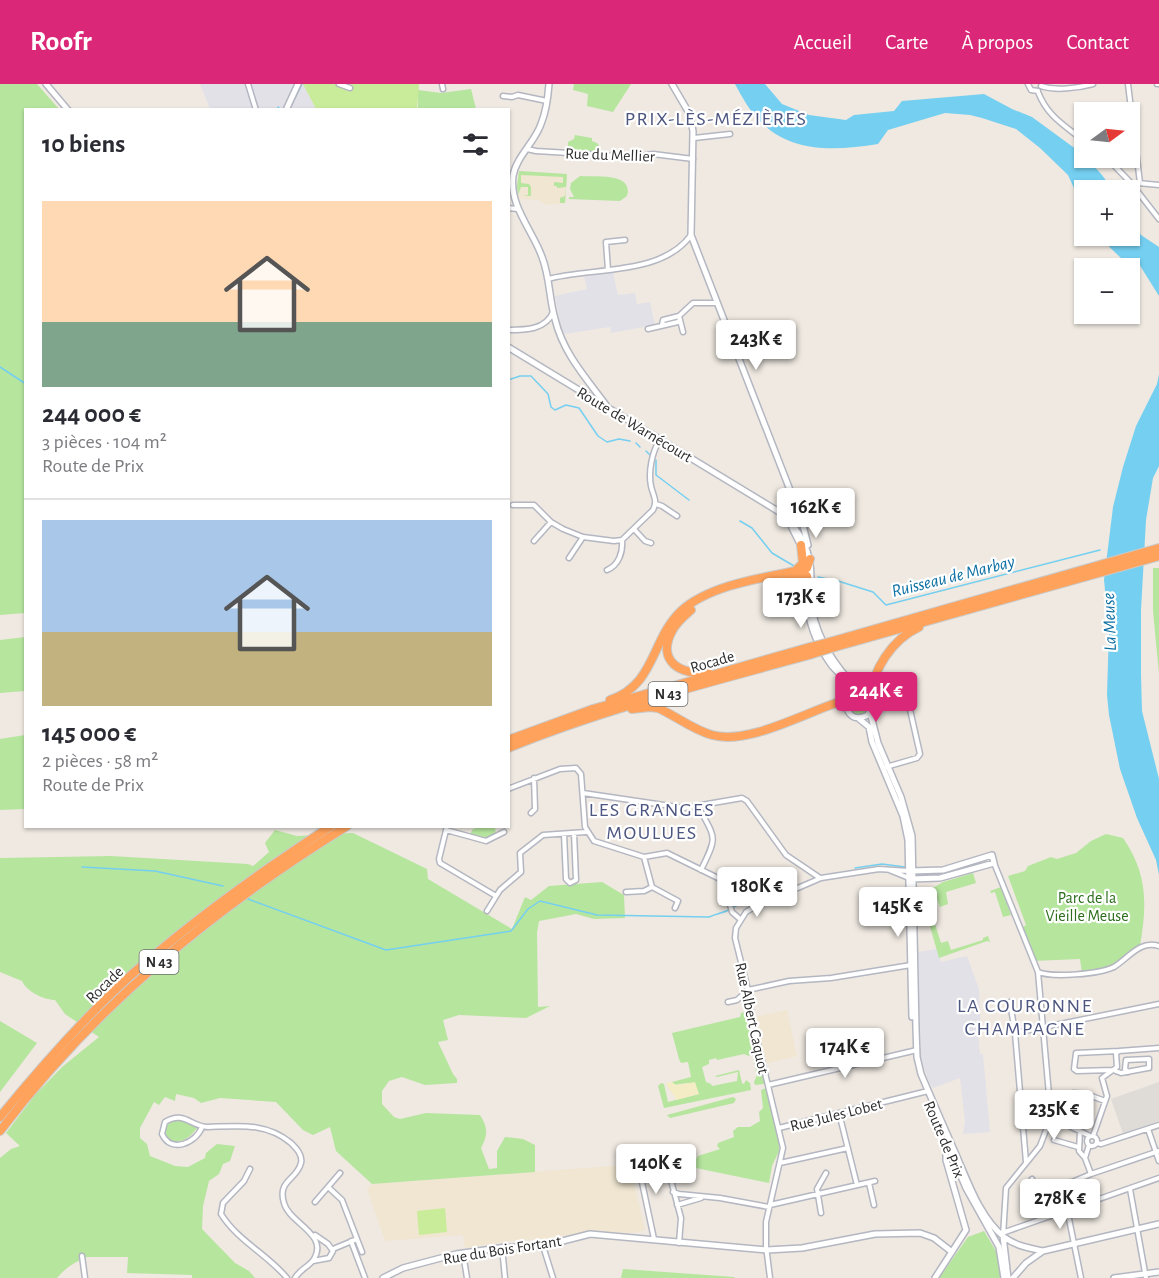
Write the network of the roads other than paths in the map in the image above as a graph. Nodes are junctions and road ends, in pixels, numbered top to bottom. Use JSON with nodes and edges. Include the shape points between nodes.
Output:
{"nodes":[{"id":1,"x":46,"y":84,"type":"edge"},
{"id":2,"x":248,"y":84,"type":"edge"},
{"id":3,"x":298,"y":84,"type":"edge"},
{"id":4,"x":339,"y":84,"type":"edge"},
{"id":5,"x":549,"y":84,"type":"edge"},
{"id":6,"x":672,"y":84,"type":"edge"},
{"id":7,"x":1028,"y":84,"type":"edge"},
{"id":8,"x":1093,"y":84,"type":"edge"},
{"id":9,"x":1128,"y":84,"type":"edge"},
{"id":10,"x":1041,"y":85,"type":"edge"},
{"id":11,"x":350,"y":88,"type":"dead end"},
{"id":12,"x":1038,"y":92,"type":"junction"},
{"id":13,"x":503,"y":96,"type":"dead end"},
{"id":14,"x":547,"y":102,"type":"junction"},
{"id":15,"x":66,"y":108,"type":"edge"},
{"id":16,"x":255,"y":108,"type":"edge"},
{"id":17,"x":287,"y":108,"type":"edge"},
{"id":18,"x":730,"y":134,"type":"dead end"},
{"id":19,"x":1074,"y":134,"type":"edge"},
{"id":20,"x":694,"y":138,"type":"junction"},
{"id":21,"x":527,"y":149,"type":"junction"},
{"id":22,"x":693,"y":159,"type":"junction"},
{"id":23,"x":1117,"y":168,"type":"edge"},
{"id":24,"x":1128,"y":180,"type":"edge"},
{"id":25,"x":1140,"y":180,"type":"edge"},
{"id":26,"x":1140,"y":183,"type":"edge"},
{"id":27,"x":1159,"y":185,"type":"edge"},
{"id":28,"x":1140,"y":195,"type":"edge"},
{"id":29,"x":510,"y":208,"type":"edge"},
{"id":30,"x":518,"y":209,"type":"junction"},
{"id":31,"x":1159,"y":219,"type":"edge"},
{"id":32,"x":691,"y":235,"type":"junction"},
{"id":33,"x":625,"y":240,"type":"dead end"},
{"id":34,"x":608,"y":270,"type":"junction"},
{"id":35,"x":548,"y":279,"type":"junction"},
{"id":36,"x":717,"y":303,"type":"junction"},
{"id":37,"x":554,"y":312,"type":"junction"},
{"id":38,"x":679,"y":318,"type":"junction"},
{"id":39,"x":648,"y":329,"type":"dead end"},
{"id":40,"x":510,"y":330,"type":"edge"},
{"id":41,"x":683,"y":332,"type":"dead end"},
{"id":42,"x":510,"y":348,"type":"edge"},
{"id":43,"x":609,"y":408,"type":"junction"},
{"id":44,"x":660,"y":439,"type":"junction"},
{"id":45,"x":761,"y":502,"type":"junction"},
{"id":46,"x":656,"y":504,"type":"junction"},
{"id":47,"x":513,"y":505,"type":"dead end"},
{"id":48,"x":800,"y":515,"type":"junction"},
{"id":49,"x":677,"y":516,"type":"dead end"},
{"id":50,"x":789,"y":521,"type":"junction"},
{"id":51,"x":551,"y":522,"type":"junction"},
{"id":52,"x":803,"y":522,"type":"junction"},
{"id":53,"x":634,"y":530,"type":"junction"},
{"id":54,"x":796,"y":530,"type":"junction"},
{"id":55,"x":583,"y":537,"type":"junction"},
{"id":56,"x":534,"y":540,"type":"dead end"},
{"id":57,"x":622,"y":540,"type":"junction"},
{"id":58,"x":651,"y":543,"type":"dead end"},
{"id":59,"x":801,"y":545,"type":"junction"},
{"id":60,"x":1159,"y":548,"type":"edge"},
{"id":61,"x":1159,"y":556,"type":"edge"},
{"id":62,"x":810,"y":557,"type":"junction"},
{"id":63,"x":569,"y":558,"type":"dead end"},
{"id":64,"x":607,"y":570,"type":"dead end"},
{"id":65,"x":807,"y":573,"type":"junction"},
{"id":66,"x":1080,"y":574,"type":"junction"},
{"id":67,"x":788,"y":575,"type":"junction"},
{"id":68,"x":809,"y":595,"type":"junction"},
{"id":69,"x":939,"y":618,"type":"junction"},
{"id":70,"x":834,"y":644,"type":"junction"},
{"id":71,"x":809,"y":651,"type":"junction"},
{"id":72,"x":742,"y":666,"type":"junction"},
{"id":73,"x":898,"y":677,"type":"dead end"},
{"id":74,"x":861,"y":692,"type":"junction"},
{"id":75,"x":850,"y":696,"type":"junction"},
{"id":76,"x":871,"y":699,"type":"junction"},
{"id":77,"x":846,"y":707,"type":"junction"},
{"id":78,"x":593,"y":709,"type":"junction"},
{"id":79,"x":870,"y":712,"type":"junction"},
{"id":80,"x":858,"y":718,"type":"junction"},
{"id":81,"x":569,"y":724,"type":"junction"},
{"id":82,"x":510,"y":739,"type":"edge"},
{"id":83,"x":510,"y":747,"type":"edge"},
{"id":84,"x":885,"y":767,"type":"junction"},
{"id":85,"x":534,"y":778,"type":"junction"},
{"id":86,"x":510,"y":788,"type":"edge"},
{"id":87,"x":583,"y":794,"type":"junction"},
{"id":88,"x":698,"y":806,"type":"junction"},
{"id":89,"x":531,"y":813,"type":"dead end"},
{"id":90,"x":328,"y":828,"type":"edge"},
{"id":91,"x":344,"y":828,"type":"edge"},
{"id":92,"x":447,"y":828,"type":"edge"},
{"id":93,"x":504,"y":832,"type":"dead end"},
{"id":94,"x":586,"y":832,"type":"junction"},
{"id":95,"x":574,"y":833,"type":"junction"},
{"id":96,"x":564,"y":834,"type":"junction"},
{"id":97,"x":644,"y":857,"type":"junction"},
{"id":98,"x":994,"y":863,"type":"junction"},
{"id":99,"x":886,"y":869,"type":"junction"},
{"id":100,"x":701,"y":870,"type":"junction"},
{"id":101,"x":747,"y":871,"type":"dead end"},
{"id":102,"x":911,"y":871,"type":"junction"},
{"id":103,"x":821,"y":878,"type":"junction"},
{"id":104,"x":911,"y":879,"type":"junction"},
{"id":105,"x":652,"y":887,"type":"junction"},
{"id":106,"x":725,"y":887,"type":"junction"},
{"id":107,"x":626,"y":892,"type":"dead end"},
{"id":108,"x":496,"y":896,"type":"junction"},
{"id":109,"x":675,"y":908,"type":"dead end"},
{"id":110,"x":487,"y":911,"type":"dead end"},
{"id":111,"x":740,"y":918,"type":"junction"},
{"id":112,"x":1159,"y":946,"type":"edge"},
{"id":113,"x":913,"y":965,"type":"junction"},
{"id":114,"x":1038,"y":972,"type":"junction"},
{"id":115,"x":748,"y":990,"type":"junction"},
{"id":116,"x":728,"y":1002,"type":"dead end"},
{"id":117,"x":1010,"y":1002,"type":"dead end"},
{"id":118,"x":1159,"y":1004,"type":"edge"},
{"id":119,"x":1042,"y":1027,"type":"junction"},
{"id":120,"x":1015,"y":1033,"type":"junction"},
{"id":121,"x":1159,"y":1048,"type":"edge"},
{"id":122,"x":916,"y":1051,"type":"junction"},
{"id":123,"x":1119,"y":1051,"type":"junction"},
{"id":124,"x":1113,"y":1070,"type":"junction"},
{"id":125,"x":1128,"y":1072,"type":"junction"},
{"id":126,"x":768,"y":1085,"type":"junction"},
{"id":127,"x":23,"y":1088,"type":"junction"},
{"id":128,"x":927,"y":1092,"type":"junction"},
{"id":129,"x":1105,"y":1101,"type":"junction"},
{"id":130,"x":0,"y":1112,"type":"edge"},
{"id":131,"x":839,"y":1113,"type":"junction"},
{"id":132,"x":0,"y":1117,"type":"edge"},
{"id":133,"x":1159,"y":1125,"type":"edge"},
{"id":134,"x":202,"y":1127,"type":"junction"},
{"id":135,"x":780,"y":1128,"type":"junction"},
{"id":136,"x":1148,"y":1129,"type":"junction"},
{"id":137,"x":1080,"y":1131,"type":"junction"},
{"id":138,"x":0,"y":1132,"type":"edge"},
{"id":139,"x":1091,"y":1136,"type":"junction"},
{"id":140,"x":1054,"y":1140,"type":"dead end"},
{"id":141,"x":948,"y":1141,"type":"junction"},
{"id":142,"x":1096,"y":1143,"type":"junction"},
{"id":143,"x":1089,"y":1145,"type":"junction"},
{"id":144,"x":1078,"y":1147,"type":"junction"},
{"id":145,"x":848,"y":1148,"type":"junction"},
{"id":146,"x":1158,"y":1152,"type":"edge"},
{"id":147,"x":636,"y":1154,"type":"dead end"},
{"id":148,"x":1085,"y":1158,"type":"junction"},
{"id":149,"x":1159,"y":1161,"type":"edge"},
{"id":150,"x":780,"y":1163,"type":"junction"},
{"id":151,"x":1026,"y":1163,"type":"junction"},
{"id":152,"x":250,"y":1169,"type":"dead end"},
{"id":153,"x":668,"y":1169,"type":"dead end"},
{"id":154,"x":340,"y":1173,"type":"dead end"},
{"id":155,"x":826,"y":1173,"type":"dead end"},
{"id":156,"x":1091,"y":1174,"type":"junction"},
{"id":157,"x":1159,"y":1178,"type":"edge"},
{"id":158,"x":1032,"y":1179,"type":"dead end"},
{"id":159,"x":875,"y":1181,"type":"dead end"},
{"id":160,"x":869,"y":1182,"type":"junction"},
{"id":161,"x":1062,"y":1183,"type":"junction"},
{"id":162,"x":857,"y":1185,"type":"junction"},
{"id":163,"x":328,"y":1187,"type":"junction"},
{"id":164,"x":1130,"y":1188,"type":"junction"},
{"id":165,"x":1037,"y":1190,"type":"junction"},
{"id":166,"x":673,"y":1192,"type":"junction"},
{"id":167,"x":816,"y":1195,"type":"junction"},
{"id":168,"x":1049,"y":1195,"type":"dead end"},
{"id":169,"x":704,"y":1197,"type":"junction"},
{"id":170,"x":1065,"y":1199,"type":"junction"},
{"id":171,"x":315,"y":1202,"type":"dead end"},
{"id":172,"x":874,"y":1204,"type":"dead end"},
{"id":173,"x":677,"y":1205,"type":"junction"},
{"id":174,"x":770,"y":1206,"type":"junction"},
{"id":175,"x":1068,"y":1209,"type":"junction"},
{"id":176,"x":1031,"y":1211,"type":"dead end"},
{"id":177,"x":821,"y":1213,"type":"dead end"},
{"id":178,"x":986,"y":1224,"type":"junction"},
{"id":179,"x":1159,"y":1224,"type":"edge"},
{"id":180,"x":1137,"y":1229,"type":"junction"},
{"id":181,"x":311,"y":1233,"type":"junction"},
{"id":182,"x":1004,"y":1234,"type":"junction"},
{"id":183,"x":357,"y":1239,"type":"junction"},
{"id":184,"x":654,"y":1240,"type":"junction"},
{"id":185,"x":351,"y":1241,"type":"junction"},
{"id":186,"x":679,"y":1243,"type":"junction"},
{"id":187,"x":1074,"y":1245,"type":"junction"},
{"id":188,"x":543,"y":1246,"type":"junction"},
{"id":189,"x":502,"y":1248,"type":"junction"},
{"id":190,"x":333,"y":1249,"type":"junction"},
{"id":191,"x":767,"y":1250,"type":"junction"},
{"id":192,"x":1043,"y":1251,"type":"junction"},
{"id":193,"x":362,"y":1252,"type":"dead end"},
{"id":194,"x":952,"y":1252,"type":"junction"},
{"id":195,"x":463,"y":1253,"type":"junction"},
{"id":196,"x":1003,"y":1254,"type":"junction"},
{"id":197,"x":82,"y":1256,"type":"dead end"},
{"id":198,"x":313,"y":1261,"type":"junction"},
{"id":199,"x":1159,"y":1272,"type":"edge"},
{"id":200,"x":1146,"y":1276,"type":"edge"},
{"id":201,"x":385,"y":1277,"type":"edge"},
{"id":202,"x":85,"y":1278,"type":"edge"},
{"id":203,"x":287,"y":1278,"type":"edge"},
{"id":204,"x":295,"y":1278,"type":"edge"},
{"id":205,"x":365,"y":1278,"type":"edge"},
{"id":206,"x":467,"y":1278,"type":"edge"},
{"id":207,"x":505,"y":1278,"type":"edge"},
{"id":208,"x":553,"y":1278,"type":"edge"},
{"id":209,"x":770,"y":1278,"type":"edge"},
{"id":210,"x":935,"y":1278,"type":"edge"},
{"id":211,"x":1006,"y":1278,"type":"edge"},
{"id":212,"x":1013,"y":1278,"type":"edge"},
{"id":213,"x":1081,"y":1278,"type":"edge"},
{"id":214,"x":1114,"y":1278,"type":"edge"}],
"edges":[{"from":1,"to":15,"type":"main road"},
{"from":2,"to":16,"type":"street"},
{"from":3,"to":17,"type":"main road"},
{"from":4,"to":11,"type":"street"},
{"from":5,"to":14,"type":"main road"},
{"from":6,"to":20,"type":"main road","via":[[689,113]]},
{"from":7,"to":12,"type":"street"},
{"from":8,"to":10,"type":"street","via":[[1054,88]]},
{"from":9,"to":25,"type":"street"},
{"from":10,"to":12,"type":"street"},
{"from":12,"to":19,"type":"street","via":[[1052,117]]},
{"from":13,"to":14,"type":"street","via":[[518,94]]},
{"from":14,"to":21,"type":"main road","via":[[541,125]]},
{"from":18,"to":20,"type":"street"},
{"from":20,"to":22,"type":"main road"},
{"from":21,"to":22,"type":"street","name":"Rue du Mellier"},
{"from":21,"to":30,"type":"main road","via":[[513,174]]},
{"from":22,"to":32,"type":"main road"},
{"from":23,"to":24,"type":"street"},
{"from":26,"to":27,"type":"street"},
{"from":28,"to":31,"type":"street"},
{"from":29,"to":30,"type":"street"},
{"from":30,"to":35,"type":"main road","via":[[540,251]]},
{"from":32,"to":34,"type":"street","via":[[677,251],[664,257]]},
{"from":32,"to":36,"type":"main road"},
{"from":33,"to":34,"type":"street","via":[[606,242]]},
{"from":34,"to":35,"type":"street"},
{"from":35,"to":37,"type":"main road"},
{"from":36,"to":38,"type":"street","via":[[693,303]]},
{"from":36,"to":48,"type":"main road"},
{"from":37,"to":40,"type":"street","via":[[535,328]]},
{"from":37,"to":43,"type":"main road","via":[[567,351]]},
{"from":38,"to":39,"type":"street","via":[[678,322]]},
{"from":38,"to":41,"type":"street"},
{"from":42,"to":43,"type":"main road","name":"Route de Warnécourt"},
{"from":43,"to":44,"type":"main road","name":"Route de Warnécourt"},
{"from":44,"to":45,"type":"main road","name":"Route de Warnécourt"},
{"from":44,"to":46,"type":"street","via":[[653,450],[651,484]]},
{"from":45,"to":50,"type":"main road","name":"Route de Warnécourt"},
{"from":45,"to":54,"type":"main road","name":"Route de Warnécourt"},
{"from":46,"to":49,"type":"street"},
{"from":46,"to":53,"type":"street"},
{"from":47,"to":51,"type":"street","via":[[534,505]]},
{"from":48,"to":50,"type":"main road","via":[[796,522]]},
{"from":48,"to":52,"type":"main road"},
{"from":48,"to":54,"type":"main road"},
{"from":50,"to":54,"type":"main road","name":"Route de Warnécourt"},
{"from":51,"to":55,"type":"street"},
{"from":51,"to":56,"type":"street"},
{"from":52,"to":54,"type":"main road"},
{"from":52,"to":62,"type":"main road"},
{"from":53,"to":57,"type":"street"},
{"from":53,"to":58,"type":"street"},
{"from":54,"to":59,"type":"main road","name":"Route de Warnécourt"},
{"from":54,"to":62,"type":"main road","name":"Route de Warnécourt"},
{"from":55,"to":57,"type":"street"},
{"from":55,"to":63,"type":"street"},
{"from":57,"to":64,"type":"street","via":[[617,563]]},
{"from":59,"to":65,"type":"main road","name":"Route de Warnécourt"},
{"from":59,"to":67,"type":"highway","via":[[802,565]]},
{"from":60,"to":66,"type":"highway","number":"N 43"},
{"from":61,"to":66,"type":"highway","number":"N 43"},
{"from":62,"to":65,"type":"highway"},
{"from":65,"to":67,"type":"highway"},
{"from":65,"to":68,"type":"highway"},
{"from":66,"to":69,"type":"highway","number":"N 43"},
{"from":66,"to":70,"type":"highway","number":"N 43"},
{"from":67,"to":68,"type":"highway","via":[[802,580]]},
{"from":67,"to":72,"type":"highway","via":[[709,598],[671,631],[669,657],[679,669],[692,674]]},
{"from":67,"to":78,"type":"highway","via":[[714,591],[689,604],[666,630],[642,678],[625,693]]},
{"from":68,"to":74,"type":"main road","via":[[812,615],[833,659]]},
{"from":68,"to":75,"type":"main road","via":[[807,610],[814,634],[848,686]]},
{"from":69,"to":70,"type":"highway","number":"N 43"},
{"from":69,"to":76,"type":"highway","via":[[904,636],[891,650],[873,681]]},
{"from":70,"to":71,"type":"highway","number":"N 43","bridge":true},
{"from":71,"to":72,"type":"highway","name":"Rocade","number":"N 43"},
{"from":71,"to":81,"type":"highway","number":"N 43"},
{"from":72,"to":78,"type":"highway","name":"Rocade","number":"N 43"},
{"from":73,"to":84,"type":"street","via":[[904,683],[920,754]]},
{"from":74,"to":75,"type":"main road"},
{"from":74,"to":76,"type":"main road"},
{"from":75,"to":77,"type":"main road"},
{"from":76,"to":79,"type":"main road","name":"Route de Prix"},
{"from":77,"to":80,"type":"main road","name":"Route de Prix","via":[[850,715]]},
{"from":77,"to":81,"type":"highway","via":[[836,703],[748,735],[727,738],[709,734],[650,707]]},
{"from":78,"to":82,"type":"highway","name":"Rocade","number":"N 43"},
{"from":79,"to":80,"type":"main road"},
{"from":79,"to":84,"type":"main road","name":"Route de Prix"},
{"from":80,"to":84,"type":"main road","name":"Route de Prix","via":[[868,727]]},
{"from":81,"to":83,"type":"highway","number":"N 43"},
{"from":84,"to":102,"type":"main road","name":"Route de Prix","via":[[907,813],[912,836]]},
{"from":85,"to":86,"type":"street"},
{"from":85,"to":87,"type":"street","via":[[576,768],[581,774]]},
{"from":85,"to":89,"type":"street","via":[[535,809]]},
{"from":87,"to":88,"type":"street","via":[[684,808]]},
{"from":87,"to":94,"type":"street"},
{"from":88,"to":100,"type":"street","via":[[714,836]]},
{"from":88,"to":103,"type":"street","via":[[742,798],[786,855]]},
{"from":90,"to":127,"type":"highway","name":"Rocade","number":"N 43","via":[[224,899],[174,939],[129,978]]},
{"from":91,"to":138,"type":"highway","number":"N 43","via":[[273,873],[178,945],[76,1042]]},
{"from":92,"to":93,"type":"street","via":[[486,841]]},
{"from":92,"to":108,"type":"street","via":[[441,863]]},
{"from":94,"to":95,"type":"street"},
{"from":94,"to":97,"type":"street","via":[[601,845]]},
{"from":95,"to":96,"type":"street"},
{"from":95,"to":96,"type":"street","via":[[576,879],[570,883],[566,879]]},
{"from":96,"to":108,"type":"street","via":[[543,835],[520,853],[521,872]]},
{"from":97,"to":100,"type":"street","via":[[667,853]]},
{"from":97,"to":105,"type":"street"},
{"from":98,"to":102,"type":"main road","via":[[992,855],[943,870]]},
{"from":98,"to":104,"type":"main road","via":[[940,878]]},
{"from":98,"to":114,"type":"street"},
{"from":99,"to":102,"type":"street"},
{"from":99,"to":103,"type":"street"},
{"from":99,"to":104,"type":"street"},
{"from":100,"to":106,"type":"street","via":[[720,879]]},
{"from":101,"to":106,"type":"street","via":[[742,882]]},
{"from":102,"to":104,"type":"main road","name":"Route de Prix"},
{"from":103,"to":111,"type":"street","via":[[756,906]]},
{"from":104,"to":113,"type":"main road","name":"Route de Prix"},
{"from":105,"to":107,"type":"street"},
{"from":105,"to":109,"type":"street","via":[[678,901]]},
{"from":106,"to":111,"type":"street","via":[[732,912]]},
{"from":108,"to":110,"type":"street"},
{"from":111,"to":115,"type":"street","name":"Rue Albert Caquot","via":[[735,938]]},
{"from":112,"to":114,"type":"street","via":[[1140,946],[1108,969],[1055,975]]},
{"from":113,"to":115,"type":"street"},
{"from":113,"to":122,"type":"main road","name":"Route de Prix"},
{"from":114,"to":119,"type":"street"},
{"from":115,"to":116,"type":"street"},
{"from":115,"to":126,"type":"street","name":"Rue Albert Caquot"},
{"from":117,"to":120,"type":"street"},
{"from":118,"to":119,"type":"street"},
{"from":119,"to":120,"type":"street"},
{"from":119,"to":151,"type":"street","via":[[1051,1118],[1040,1146]]},
{"from":120,"to":151,"type":"street"},
{"from":121,"to":123,"type":"street"},
{"from":122,"to":126,"type":"street"},
{"from":122,"to":128,"type":"main road","name":"Route de Prix","via":[[919,1075]]},
{"from":123,"to":124,"type":"street"},
{"from":123,"to":124,"type":"street","via":[[1076,1053],[1074,1057],[1077,1071]]},
{"from":124,"to":125,"type":"street"},
{"from":124,"to":129,"type":"street","via":[[1102,1077]]},
{"from":125,"to":125,"type":"street","via":[[1149,1068],[1149,1059],[1126,1060]]},
{"from":126,"to":135,"type":"street","name":"Rue Albert Caquot"},
{"from":127,"to":130,"type":"highway"},
{"from":127,"to":132,"type":"highway","name":"Rocade","number":"N 43"},
{"from":128,"to":131,"type":"street","name":"Rue Jules Lobet"},
{"from":128,"to":141,"type":"main road","name":"Route de Prix"},
{"from":129,"to":137,"type":"street","via":[[1073,1093],[1062,1120]]},
{"from":129,"to":139,"type":"street"},
{"from":131,"to":135,"type":"street","name":"Rue Jules Lobet"},
{"from":131,"to":145,"type":"street"},
{"from":133,"to":136,"type":"street"},
{"from":134,"to":134,"type":"street","via":[[177,1117],[165,1122],[162,1134],[169,1144],[177,1146],[192,1140]]},
{"from":134,"to":181,"type":"street","via":[[259,1127],[275,1132],[295,1147],[301,1162],[285,1184],[283,1201],[288,1212]]},
{"from":135,"to":150,"type":"street","name":"Rue Albert Caquot"},
{"from":136,"to":142,"type":"street"},
{"from":136,"to":146,"type":"street"},
{"from":137,"to":139,"type":"street"},
{"from":137,"to":144,"type":"street"},
{"from":139,"to":142,"type":"street"},
{"from":139,"to":143,"type":"street"},
{"from":140,"to":144,"type":"street"},
{"from":141,"to":178,"type":"main road","name":"Route de Prix","via":[[966,1188]]},
{"from":141,"to":182,"type":"main road","name":"Route de Prix","via":[[982,1209]]},
{"from":141,"to":194,"type":"main road","via":[[948,1171],[966,1230]]},
{"from":142,"to":143,"type":"street"},
{"from":143,"to":148,"type":"street"},
{"from":144,"to":148,"type":"street"},
{"from":145,"to":150,"type":"street"},
{"from":145,"to":162,"type":"street"},
{"from":146,"to":149,"type":"street"},
{"from":146,"to":156,"type":"street"},
{"from":147,"to":184,"type":"street"},
{"from":148,"to":156,"type":"street"},
{"from":150,"to":174,"type":"street","name":"Rue Albert Caquot"},
{"from":151,"to":182,"type":"street","via":[[1006,1188]]},
{"from":152,"to":203,"type":"street","via":[[223,1203],[221,1214],[229,1226]]},
{"from":153,"to":166,"type":"street"},
{"from":154,"to":163,"type":"street"},
{"from":155,"to":167,"type":"street"},
{"from":156,"to":161,"type":"street"},
{"from":157,"to":164,"type":"street"},
{"from":158,"to":165,"type":"street"},
{"from":159,"to":160,"type":"street"},
{"from":160,"to":162,"type":"street"},
{"from":160,"to":172,"type":"street"},
{"from":161,"to":165,"type":"street"},
{"from":161,"to":170,"type":"street"},
{"from":162,"to":167,"type":"street"},
{"from":163,"to":171,"type":"street"},
{"from":163,"to":183,"type":"street","via":[[342,1200]]},
{"from":164,"to":175,"type":"street"},
{"from":164,"to":180,"type":"street"},
{"from":165,"to":168,"type":"street","via":[[1040,1199]]},
{"from":166,"to":169,"type":"street"},
{"from":166,"to":173,"type":"street"},
{"from":167,"to":174,"type":"street"},
{"from":167,"to":177,"type":"street"},
{"from":169,"to":173,"type":"street"},
{"from":169,"to":174,"type":"street"},
{"from":170,"to":175,"type":"street"},
{"from":170,"to":176,"type":"street"},
{"from":173,"to":186,"type":"street","via":[[681,1218]]},
{"from":174,"to":191,"type":"street","name":"Rue Albert Caquot"},
{"from":175,"to":182,"type":"street"},
{"from":175,"to":187,"type":"street"},
{"from":178,"to":182,"type":"main road","via":[[997,1235]]},
{"from":178,"to":196,"type":"main road","name":"Route de Prix"},
{"from":179,"to":180,"type":"main road"},
{"from":180,"to":187,"type":"main road"},
{"from":180,"to":200,"type":"street"},
{"from":181,"to":190,"type":"street"},
{"from":181,"to":198,"type":"street","via":[[317,1248]]},
{"from":182,"to":192,"type":"main road","name":"Route de Prix","via":[[1021,1247]]},
{"from":182,"to":196,"type":"main road","name":"Route de Prix"},
{"from":183,"to":185,"type":"street"},
{"from":183,"to":193,"type":"street"},
{"from":184,"to":186,"type":"main road","name":"Rue du Bois Fortant"},
{"from":184,"to":188,"type":"main road","name":"Rue du Bois Fortant","via":[[590,1234]]},
{"from":185,"to":190,"type":"street"},
{"from":185,"to":205,"type":"street"},
{"from":186,"to":191,"type":"main road","name":"Rue du Bois Fortant"},
{"from":187,"to":192,"type":"main road"},
{"from":187,"to":213,"type":"street"},
{"from":188,"to":189,"type":"main road","name":"Rue du Bois Fortant"},
{"from":188,"to":208,"type":"street"},
{"from":189,"to":195,"type":"main road","name":"Rue du Bois Fortant"},
{"from":189,"to":207,"type":"street"},
{"from":190,"to":198,"type":"street","via":[[329,1258]]},
{"from":191,"to":194,"type":"main road","name":"Rue du Bois Fortant","via":[[802,1248],[875,1234],[920,1233]]},
{"from":191,"to":209,"type":"street","name":"Rue Albert Caquot"},
{"from":192,"to":212,"type":"main road"},
{"from":194,"to":210,"type":"main road"},
{"from":195,"to":201,"type":"main road","name":"Rue du Bois Fortant","via":[[422,1262]]},
{"from":195,"to":206,"type":"street"},
{"from":196,"to":211,"type":"main road"},
{"from":197,"to":202,"type":"street"},
{"from":198,"to":204,"type":"street"},
{"from":199,"to":200,"type":"main road"},
{"from":200,"to":214,"type":"main road"}]}
